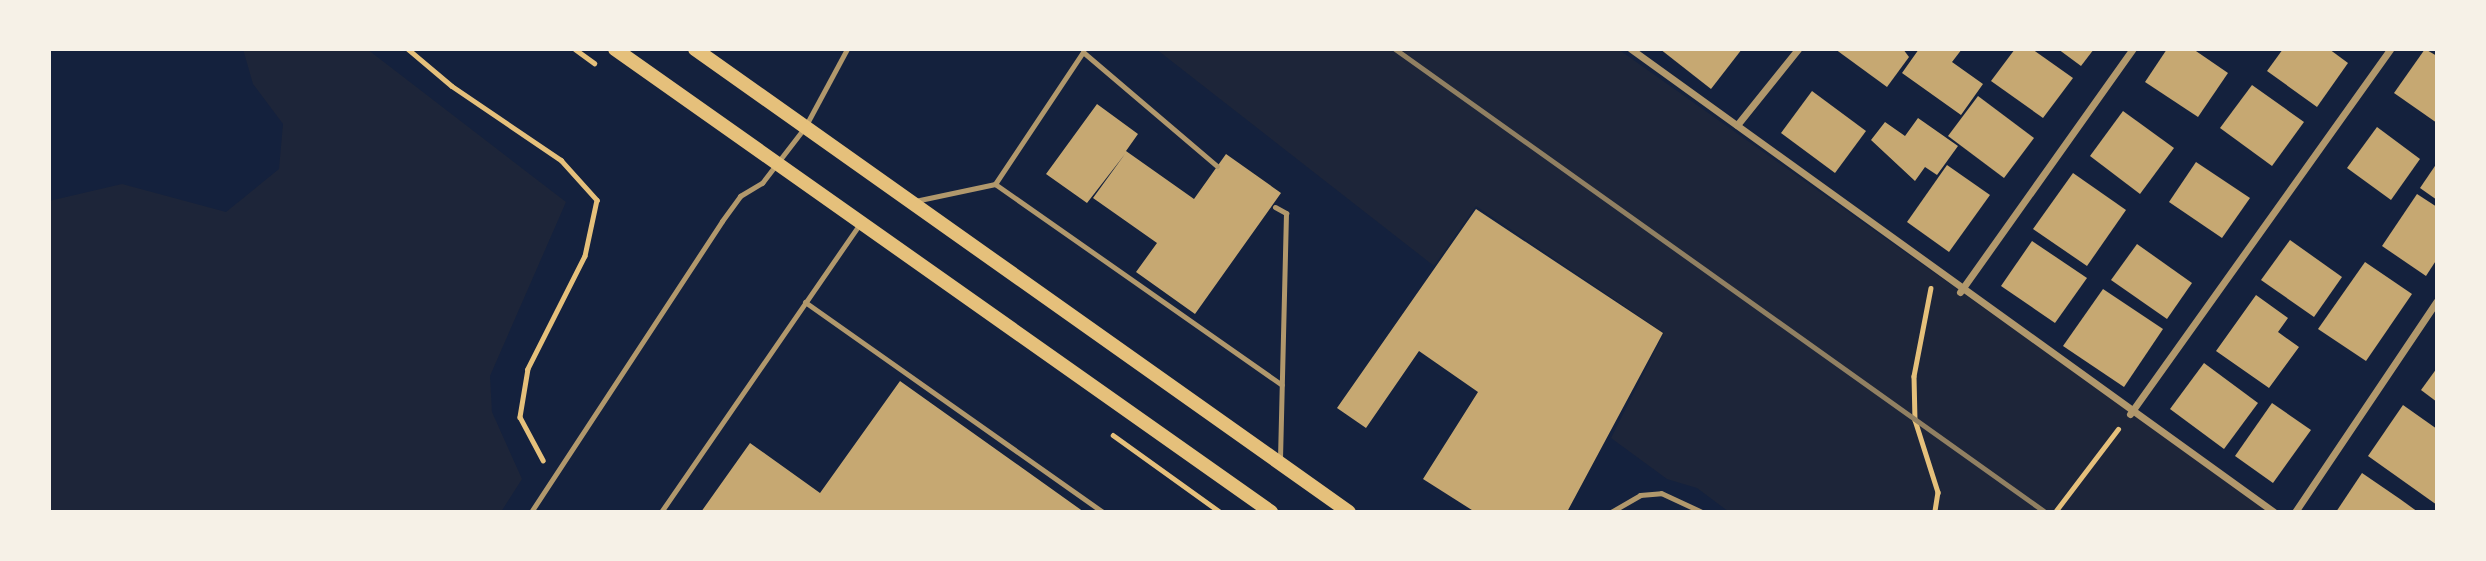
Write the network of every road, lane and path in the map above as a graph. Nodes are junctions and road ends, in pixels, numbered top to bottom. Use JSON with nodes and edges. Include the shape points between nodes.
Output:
{"nodes":[{"id":1,"x":408,"y":49,"type":"edge"},
{"id":2,"x":615,"y":49,"type":"edge"},
{"id":3,"x":695,"y":49,"type":"edge"},
{"id":4,"x":847,"y":49,"type":"edge"},
{"id":5,"x":1631,"y":49,"type":"edge"},
{"id":6,"x":1798,"y":49,"type":"edge"},
{"id":7,"x":2133,"y":49,"type":"edge"},
{"id":8,"x":2390,"y":49,"type":"edge"},
{"id":9,"x":1737,"y":125,"type":"junction"},
{"id":10,"x":805,"y":127,"type":"junction"},
{"id":11,"x":775,"y":163,"type":"junction"},
{"id":12,"x":1217,"y":166,"type":"dead end"},
{"id":13,"x":995,"y":184,"type":"junction"},
{"id":14,"x":912,"y":201,"type":"junction"},
{"id":15,"x":1275,"y":207,"type":"dead end"},
{"id":16,"x":860,"y":222,"type":"junction"},
{"id":17,"x":1934,"y":272,"type":"junction"},
{"id":18,"x":1961,"y":292,"type":"junction"},
{"id":19,"x":2437,"y":301,"type":"edge"},
{"id":20,"x":805,"y":302,"type":"junction"},
{"id":21,"x":1282,"y":385,"type":"junction"},
{"id":22,"x":2130,"y":414,"type":"junction"},
{"id":23,"x":1280,"y":461,"type":"junction"},
{"id":24,"x":552,"y":477,"type":"junction"},
{"id":25,"x":531,"y":512,"type":"edge"},
{"id":26,"x":661,"y":512,"type":"edge"},
{"id":27,"x":1102,"y":512,"type":"edge"},
{"id":28,"x":1271,"y":512,"type":"edge"},
{"id":29,"x":1349,"y":512,"type":"edge"},
{"id":30,"x":1611,"y":512,"type":"edge"},
{"id":31,"x":1702,"y":512,"type":"edge"},
{"id":32,"x":1935,"y":512,"type":"edge"},
{"id":33,"x":2055,"y":512,"type":"edge"},
{"id":34,"x":2274,"y":512,"type":"edge"},
{"id":35,"x":2295,"y":512,"type":"edge"}],
"edges":[{"from":1,"to":24,"type":"path","via":[[452,86],[561,160],[597,200],[584,256],[528,369],[520,417]]},
{"from":2,"to":11,"type":"main road"},
{"from":3,"to":10,"type":"main road"},
{"from":4,"to":10,"type":"lane"},
{"from":5,"to":9,"type":"street"},
{"from":6,"to":9,"type":"street"},
{"from":7,"to":18,"type":"street"},
{"from":8,"to":22,"type":"street"},
{"from":9,"to":17,"type":"street"},
{"from":10,"to":11,"type":"lane"},
{"from":10,"to":14,"type":"main road"},
{"from":11,"to":16,"type":"main road"},
{"from":11,"to":24,"type":"lane","via":[[722,221]]},
{"from":12,"to":13,"type":"lane","via":[[1083,52]]},
{"from":13,"to":14,"type":"lane"},
{"from":13,"to":21,"type":"lane"},
{"from":14,"to":23,"type":"main road"},
{"from":15,"to":21,"type":"lane","via":[[1286,213]]},
{"from":16,"to":20,"type":"lane"},
{"from":16,"to":28,"type":"main road"},
{"from":17,"to":18,"type":"street"},
{"from":17,"to":32,"type":"path","via":[[1914,376],[1915,420],[1938,492]]},
{"from":18,"to":22,"type":"street"},
{"from":19,"to":35,"type":"street"},
{"from":20,"to":26,"type":"lane"},
{"from":20,"to":27,"type":"lane"},
{"from":21,"to":23,"type":"lane"},
{"from":22,"to":33,"type":"path"},
{"from":22,"to":34,"type":"street"},
{"from":23,"to":29,"type":"main road"},
{"from":24,"to":25,"type":"lane"},
{"from":30,"to":31,"type":"lane","via":[[1640,495],[1661,494]]}]}
